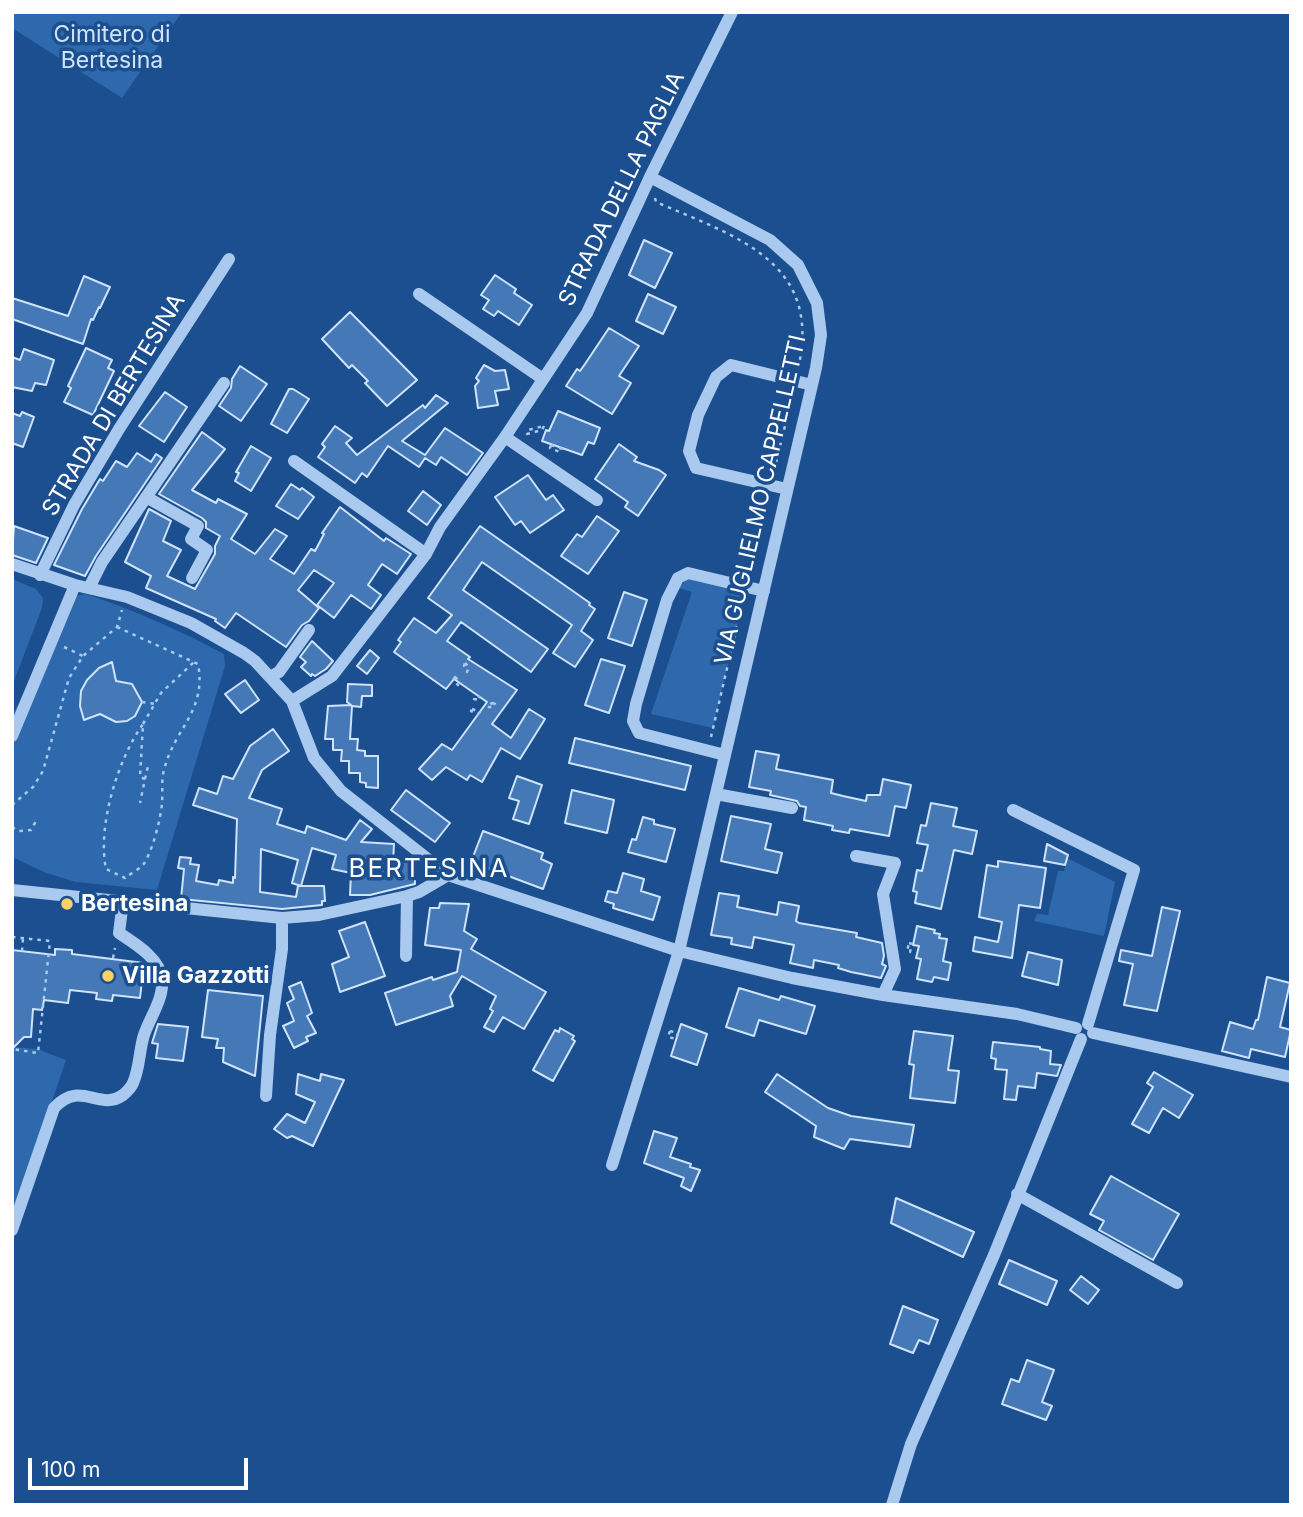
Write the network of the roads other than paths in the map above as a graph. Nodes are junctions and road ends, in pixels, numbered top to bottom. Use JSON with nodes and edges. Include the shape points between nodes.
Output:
{"nodes":[{"id":1,"x":732,"y":12,"type":"edge"},
{"id":2,"x":654,"y":179,"type":"junction"},
{"id":3,"x":229,"y":259,"type":"dead end"},
{"id":4,"x":419,"y":294,"type":"dead end"},
{"id":5,"x":543,"y":379,"type":"junction"},
{"id":6,"x":224,"y":383,"type":"dead end"},
{"id":7,"x":812,"y":385,"type":"junction"},
{"id":8,"x":505,"y":437,"type":"junction"},
{"id":9,"x":294,"y":461,"type":"dead end"},
{"id":10,"x":787,"y":489,"type":"junction"},
{"id":11,"x":146,"y":497,"type":"junction"},
{"id":12,"x":597,"y":500,"type":"dead end"},
{"id":13,"x":426,"y":554,"type":"junction"},
{"id":14,"x":12,"y":564,"type":"edge"},
{"id":15,"x":40,"y":575,"type":"junction"},
{"id":16,"x":192,"y":578,"type":"dead end"},
{"id":17,"x":75,"y":585,"type":"junction"},
{"id":18,"x":89,"y":588,"type":"junction"},
{"id":19,"x":764,"y":591,"type":"junction"},
{"id":20,"x":309,"y":631,"type":"dead end"},
{"id":21,"x":270,"y":677,"type":"junction"},
{"id":22,"x":292,"y":701,"type":"junction"},
{"id":23,"x":15,"y":720,"type":"edge"},
{"id":24,"x":12,"y":736,"type":"edge"},
{"id":25,"x":725,"y":755,"type":"junction"},
{"id":26,"x":716,"y":794,"type":"junction"},
{"id":27,"x":792,"y":808,"type":"dead end"},
{"id":28,"x":1013,"y":810,"type":"dead end"},
{"id":29,"x":856,"y":856,"type":"dead end"},
{"id":30,"x":449,"y":875,"type":"junction"},
{"id":31,"x":12,"y":890,"type":"edge"},
{"id":32,"x":407,"y":896,"type":"junction"},
{"id":33,"x":123,"y":901,"type":"junction"},
{"id":34,"x":282,"y":918,"type":"junction"},
{"id":35,"x":679,"y":951,"type":"junction"},
{"id":36,"x":406,"y":956,"type":"dead end"},
{"id":37,"x":883,"y":995,"type":"junction"},
{"id":38,"x":1084,"y":1031,"type":"junction"},
{"id":39,"x":1291,"y":1077,"type":"edge"},
{"id":40,"x":266,"y":1096,"type":"dead end"},
{"id":41,"x":612,"y":1165,"type":"dead end"},
{"id":42,"x":1017,"y":1194,"type":"junction"},
{"id":43,"x":12,"y":1230,"type":"edge"},
{"id":44,"x":1177,"y":1283,"type":"dead end"},
{"id":45,"x":892,"y":1505,"type":"edge"}],
"edges":[{"from":1,"to":2,"type":"street","name":"STRADA DELLA PAGLIA"},
{"from":2,"to":5,"type":"street","name":"STRADA DELLA PAGLIA","via":[[587,313]]},
{"from":2,"to":7,"type":"street","name":"VIA GUGLIELMO CAPPELLETTI","via":[[770,240],[799,265],[817,303],[821,335]]},
{"from":3,"to":15,"type":"street","name":"STRADA DI BERTESINA","via":[[119,429]]},
{"from":4,"to":5,"type":"street"},
{"from":5,"to":8,"type":"street","name":"STRADA DELLA PAGLIA"},
{"from":6,"to":11,"type":"street"},
{"from":7,"to":10,"type":"street","name":"VIA GUGLIELMO CAPPELLETTI"},
{"from":7,"to":10,"type":"street","via":[[731,365],[716,377],[698,415],[689,451],[696,468]]},
{"from":8,"to":12,"type":"street"},
{"from":8,"to":13,"type":"street","name":"STRADA DELLA PAGLIA","via":[[440,527]]},
{"from":9,"to":13,"type":"street"},
{"from":10,"to":19,"type":"street","name":"VIA GUGLIELMO CAPPELLETTI"},
{"from":11,"to":16,"type":"street","via":[[198,526],[191,540],[207,550]]},
{"from":11,"to":18,"type":"street"},
{"from":13,"to":22,"type":"street","name":"STRADA DELLA PAGLIA","via":[[332,676]]},
{"from":14,"to":15,"type":"street"},
{"from":15,"to":17,"type":"street"},
{"from":17,"to":18,"type":"street"},
{"from":17,"to":23,"type":"street"},
{"from":18,"to":21,"type":"street","via":[[127,597],[191,623],[244,653]]},
{"from":19,"to":25,"type":"street","name":"VIA GUGLIELMO CAPPELLETTI"},
{"from":19,"to":25,"type":"street","via":[[688,573],[678,578],[636,704],[634,721],[639,733]]},
{"from":20,"to":21,"type":"street","via":[[279,672]]},
{"from":21,"to":22,"type":"street"},
{"from":22,"to":30,"type":"street","via":[[314,758],[341,791]]},
{"from":23,"to":24,"type":"street"},
{"from":25,"to":26,"type":"street","name":"VIA GUGLIELMO CAPPELLETTI"},
{"from":26,"to":27,"type":"street"},
{"from":26,"to":35,"type":"street","name":"VIA GUGLIELMO CAPPELLETTI"},
{"from":28,"to":38,"type":"street","via":[[1134,870]]},
{"from":29,"to":37,"type":"street","via":[[895,863],[883,894],[895,969]]},
{"from":30,"to":32,"type":"street"},
{"from":30,"to":35,"type":"street"},
{"from":31,"to":33,"type":"street"},
{"from":32,"to":34,"type":"street"},
{"from":32,"to":36,"type":"street"},
{"from":33,"to":34,"type":"street"},
{"from":33,"to":43,"type":"street","via":[[119,933],[141,948],[158,966],[162,978],[133,1083],[124,1095],[108,1101],[82,1095],[64,1097],[54,1108]]},
{"from":34,"to":40,"type":"street"},
{"from":35,"to":37,"type":"street"},
{"from":35,"to":41,"type":"street"},
{"from":37,"to":38,"type":"street","via":[[1017,1014]]},
{"from":38,"to":39,"type":"street"},
{"from":38,"to":42,"type":"street"},
{"from":42,"to":44,"type":"street"},
{"from":42,"to":45,"type":"street","via":[[911,1444]]}]}
